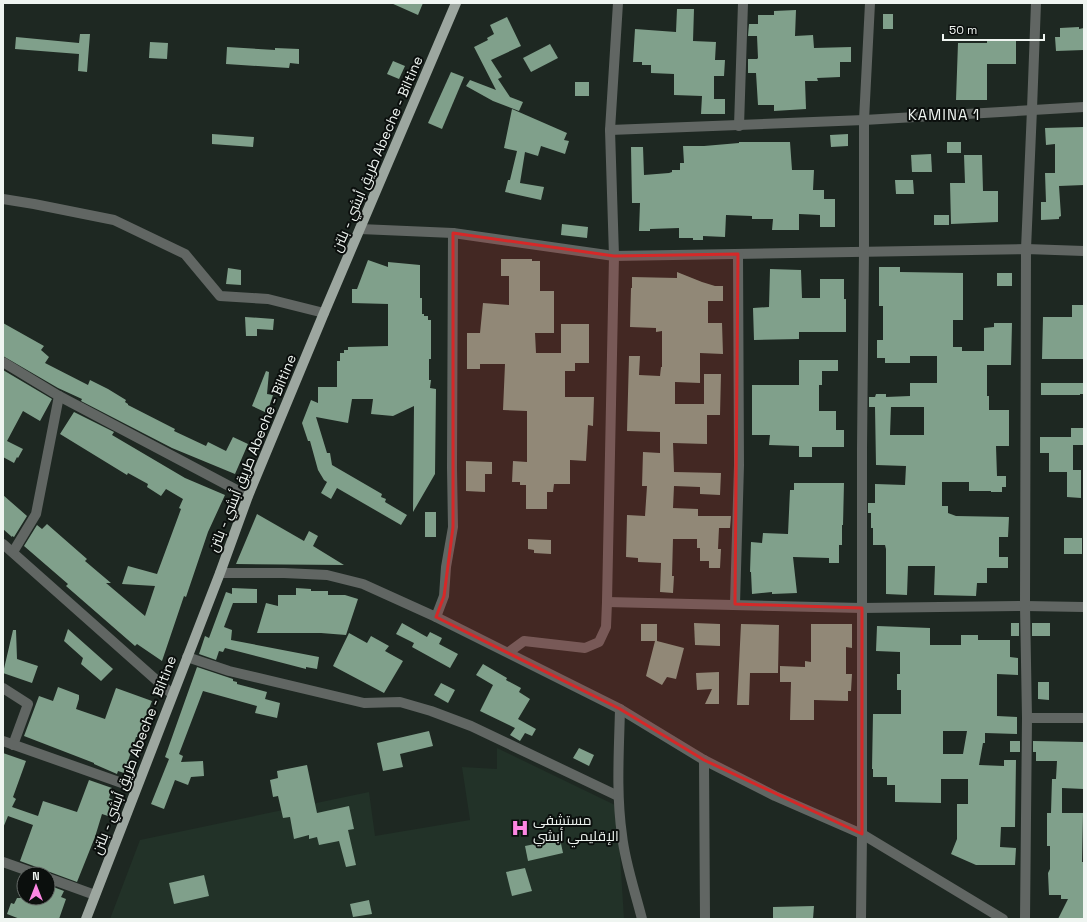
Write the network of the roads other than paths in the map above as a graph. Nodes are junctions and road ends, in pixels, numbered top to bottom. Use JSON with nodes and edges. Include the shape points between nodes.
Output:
{"nodes":[{"id":1,"x":456,"y":3,"type":"edge"},
{"id":2,"x":618,"y":3,"type":"edge"},
{"id":3,"x":743,"y":3,"type":"edge"},
{"id":4,"x":870,"y":3,"type":"edge"},
{"id":5,"x":1036,"y":3,"type":"edge"},
{"id":6,"x":1084,"y":107,"type":"edge"},
{"id":7,"x":1032,"y":109,"type":"junction"},
{"id":8,"x":864,"y":120,"type":"junction"},
{"id":9,"x":739,"y":126,"type":"junction"},
{"id":10,"x":610,"y":130,"type":"junction"},
{"id":11,"x":3,"y":199,"type":"edge"},
{"id":12,"x":360,"y":229,"type":"junction"},
{"id":13,"x":453,"y":233,"type":"junction"},
{"id":14,"x":1026,"y":249,"type":"junction"},
{"id":15,"x":864,"y":251,"type":"junction"},
{"id":16,"x":1084,"y":251,"type":"edge"},
{"id":17,"x":738,"y":254,"type":"junction"},
{"id":18,"x":614,"y":256,"type":"junction"},
{"id":19,"x":324,"y":313,"type":"junction"},
{"id":20,"x":3,"y":362,"type":"edge"},
{"id":21,"x":58,"y":396,"type":"junction"},
{"id":22,"x":248,"y":496,"type":"junction"},
{"id":23,"x":3,"y":544,"type":"edge"},
{"id":24,"x":13,"y":552,"type":"junction"},
{"id":25,"x":220,"y":573,"type":"junction"},
{"id":26,"x":607,"y":602,"type":"junction"},
{"id":27,"x":735,"y":604,"type":"junction"},
{"id":28,"x":1025,"y":606,"type":"junction"},
{"id":29,"x":1084,"y":606,"type":"edge"},
{"id":30,"x":862,"y":608,"type":"junction"},
{"id":31,"x":436,"y":617,"type":"junction"},
{"id":32,"x":509,"y":652,"type":"junction"},
{"id":33,"x":187,"y":657,"type":"junction"},
{"id":34,"x":3,"y":688,"type":"edge"},
{"id":35,"x":172,"y":694,"type":"junction"},
{"id":36,"x":620,"y":709,"type":"junction"},
{"id":37,"x":1027,"y":718,"type":"junction"},
{"id":38,"x":1084,"y":718,"type":"edge"},
{"id":39,"x":8,"y":743,"type":"edge"},
{"id":40,"x":704,"y":760,"type":"junction"},
{"id":41,"x":136,"y":788,"type":"junction"},
{"id":42,"x":618,"y":796,"type":"junction"},
{"id":43,"x":862,"y":834,"type":"junction"},
{"id":44,"x":3,"y":862,"type":"edge"},
{"id":45,"x":16,"y":867,"type":"edge"},
{"id":46,"x":56,"y":881,"type":"edge"},
{"id":47,"x":96,"y":895,"type":"junction"},
{"id":48,"x":86,"y":919,"type":"edge"},
{"id":49,"x":642,"y":919,"type":"edge"},
{"id":50,"x":705,"y":919,"type":"edge"},
{"id":51,"x":861,"y":919,"type":"edge"},
{"id":52,"x":1003,"y":919,"type":"edge"},
{"id":53,"x":1025,"y":919,"type":"edge"}],
"edges":[{"from":1,"to":12,"type":"main road","name":"طريق أبشي - بلتن Abeche - Biltine"},
{"from":2,"to":10,"type":"street"},
{"from":3,"to":9,"type":"street"},
{"from":4,"to":8,"type":"street"},
{"from":5,"to":7,"type":"street"},
{"from":6,"to":7,"type":"street"},
{"from":7,"to":8,"type":"street"},
{"from":7,"to":14,"type":"street"},
{"from":8,"to":9,"type":"street"},
{"from":8,"to":15,"type":"street"},
{"from":9,"to":10,"type":"street"},
{"from":10,"to":18,"type":"street"},
{"from":11,"to":19,"type":"street","via":[[114,220],[185,254],[220,296],[268,299]]},
{"from":12,"to":13,"type":"street"},
{"from":12,"to":19,"type":"main road","name":"طريق أبشي - بلتن Abeche - Biltine"},
{"from":13,"to":18,"type":"street"},
{"from":13,"to":31,"type":"street","via":[[454,527],[446,568],[444,596]]},
{"from":14,"to":15,"type":"street"},
{"from":14,"to":16,"type":"street"},
{"from":14,"to":28,"type":"street"},
{"from":15,"to":17,"type":"street"},
{"from":15,"to":30,"type":"street"},
{"from":17,"to":18,"type":"street"},
{"from":17,"to":27,"type":"street","via":[[739,465]]},
{"from":18,"to":26,"type":"street"},
{"from":19,"to":22,"type":"main road","name":"طريق أبشي - بلتن Abeche - Biltine"},
{"from":20,"to":21,"type":"street"},
{"from":21,"to":22,"type":"street"},
{"from":21,"to":24,"type":"street","via":[[36,514]]},
{"from":22,"to":25,"type":"main road","name":"طريق أبشي - بلتن Abeche - Biltine"},
{"from":23,"to":24,"type":"street"},
{"from":24,"to":35,"type":"street"},
{"from":25,"to":31,"type":"street","via":[[327,575],[363,584]]},
{"from":25,"to":33,"type":"main road","name":"طريق أبشي - بلتن Abeche - Biltine"},
{"from":26,"to":27,"type":"street"},
{"from":26,"to":32,"type":"street","via":[[606,626],[600,642],[585,648],[524,641]]},
{"from":27,"to":30,"type":"street"},
{"from":28,"to":29,"type":"street"},
{"from":28,"to":30,"type":"street"},
{"from":28,"to":37,"type":"street"},
{"from":30,"to":43,"type":"street"},
{"from":31,"to":32,"type":"street"},
{"from":32,"to":36,"type":"street"},
{"from":33,"to":35,"type":"main road","name":"طريق أبشي - بلتن Abeche - Biltine"},
{"from":33,"to":42,"type":"street","via":[[230,671],[364,703],[400,702],[431,711],[471,726]]},
{"from":34,"to":39,"type":"street","via":[[28,704]]},
{"from":35,"to":41,"type":"main road","name":"طريق أبشي - بلتن Abeche - Biltine"},
{"from":36,"to":40,"type":"street"},
{"from":36,"to":42,"type":"street"},
{"from":37,"to":38,"type":"street"},
{"from":37,"to":53,"type":"street"},
{"from":39,"to":41,"type":"street"},
{"from":40,"to":43,"type":"street","via":[[775,796]]},
{"from":40,"to":50,"type":"street"},
{"from":41,"to":47,"type":"main road","name":"طريق أبشي - بلتن Abeche - Biltine"},
{"from":42,"to":49,"type":"street","via":[[624,848]]},
{"from":43,"to":51,"type":"street"},
{"from":43,"to":52,"type":"street"},
{"from":44,"to":45,"type":"street"},
{"from":46,"to":47,"type":"street"},
{"from":47,"to":48,"type":"main road","name":"طريق أبشي - بلتن Abeche - Biltine"}]}
